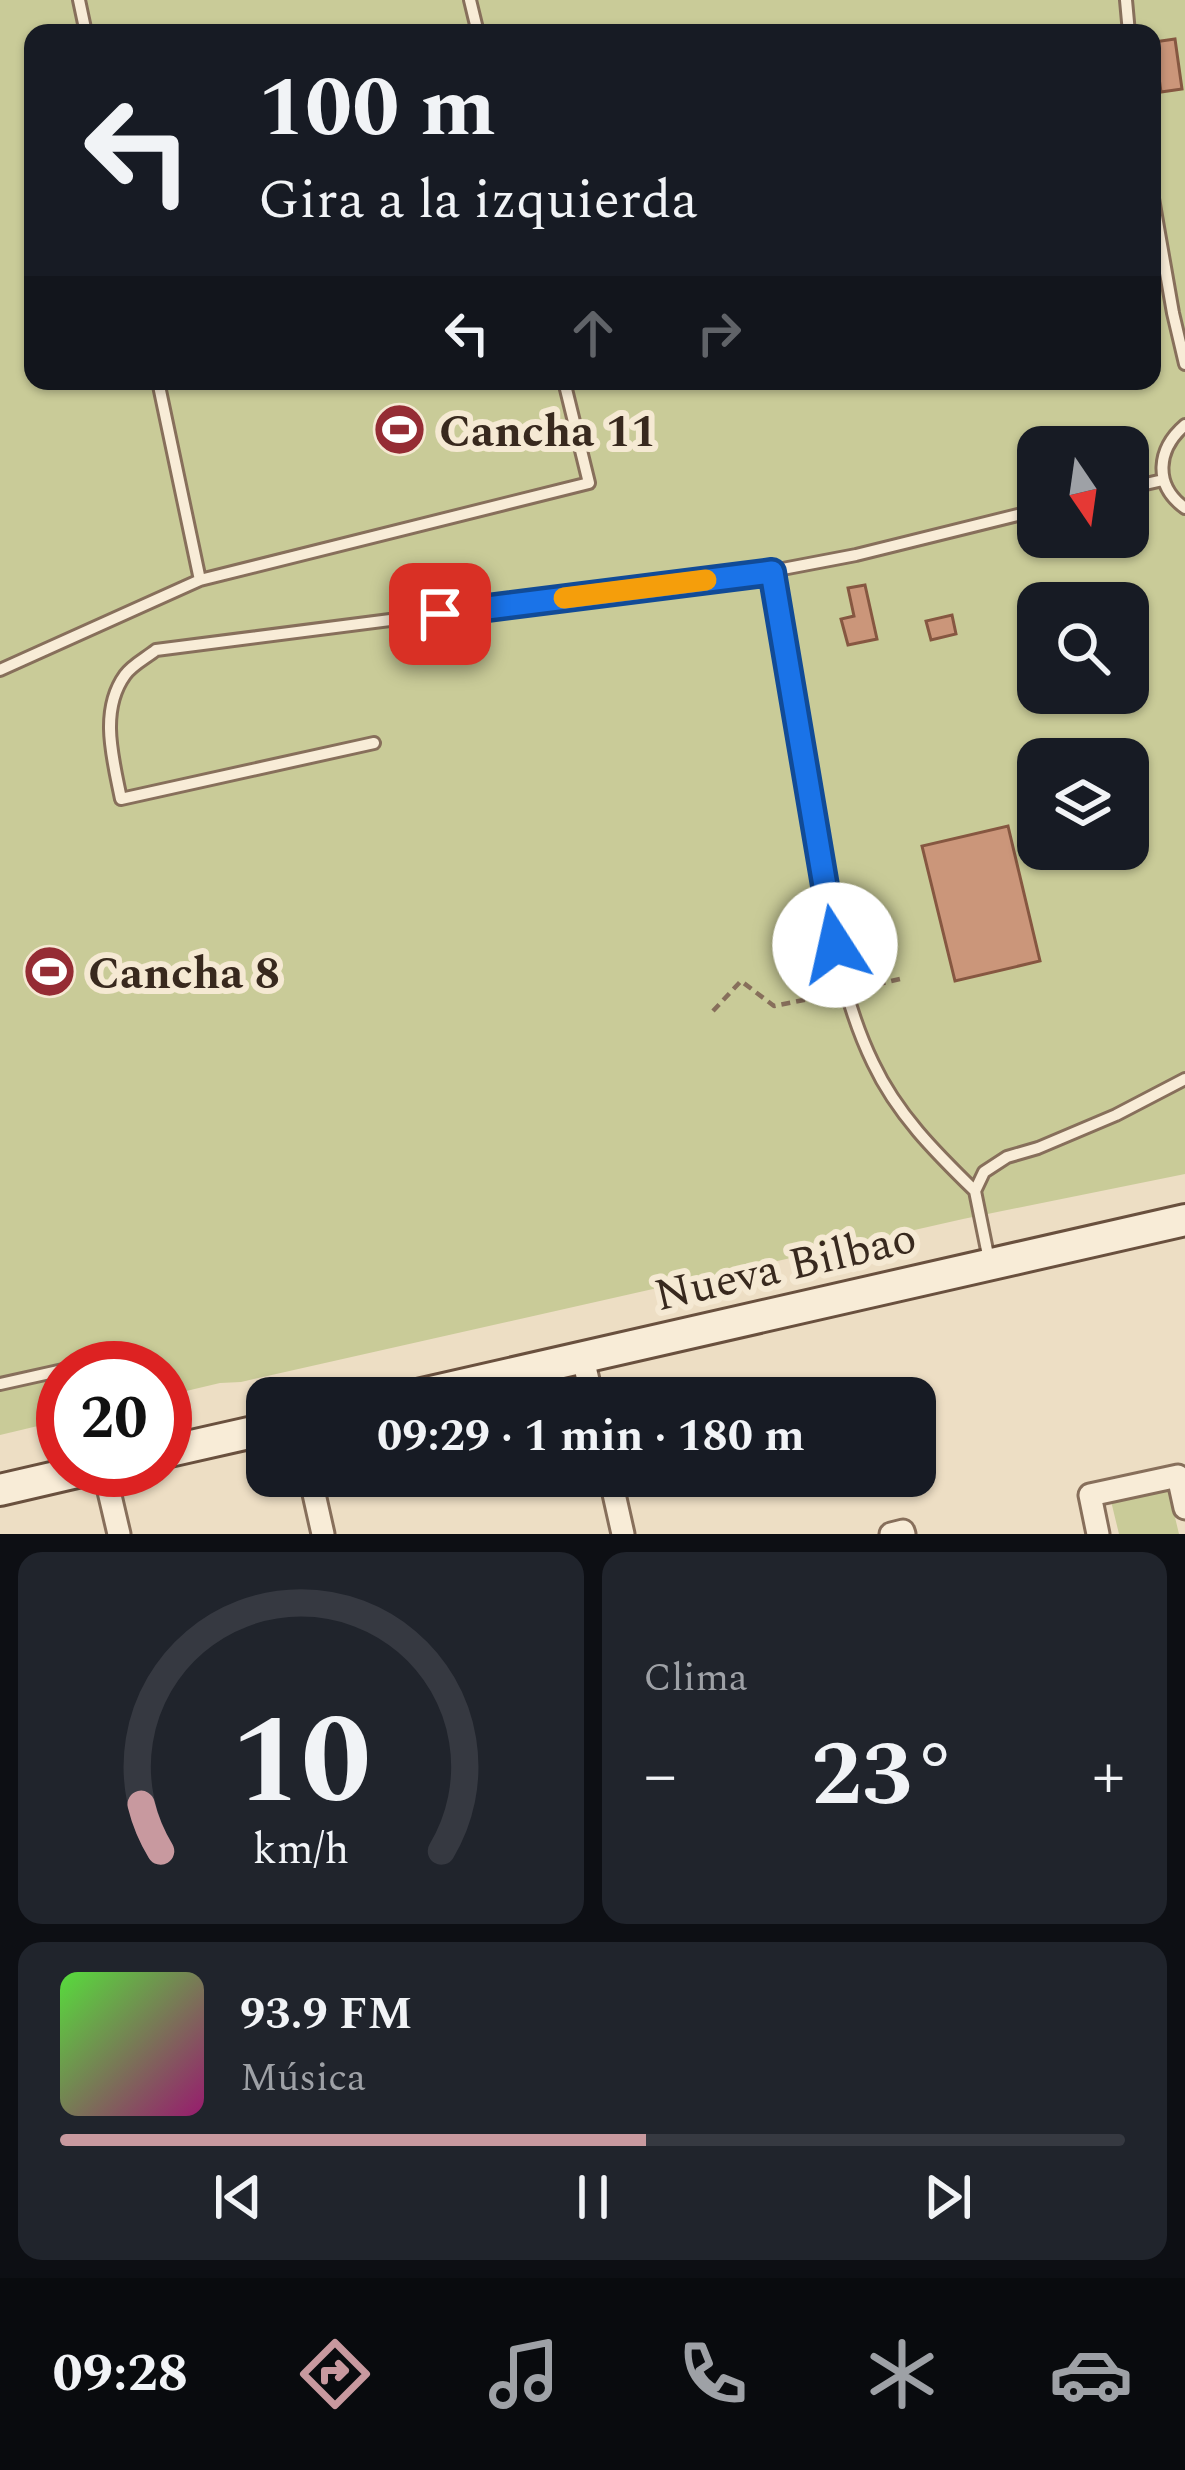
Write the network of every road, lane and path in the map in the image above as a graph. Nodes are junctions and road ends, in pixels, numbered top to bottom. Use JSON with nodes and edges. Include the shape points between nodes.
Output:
{"nodes":[{"id":1,"x":1161,"y":244,"type":"edge"},
{"id":2,"x":1185,"y":364,"type":"edge"},
{"id":3,"x":160,"y":390,"type":"edge"},
{"id":4,"x":566,"y":390,"type":"edge"},
{"id":5,"x":1185,"y":425,"type":"edge"},
{"id":6,"x":1163,"y":480,"type":"junction"},
{"id":7,"x":1149,"y":483,"type":"edge"},
{"id":8,"x":1185,"y":508,"type":"edge"},
{"id":9,"x":1017,"y":515,"type":"edge"},
{"id":10,"x":772,"y":572,"type":"junction"},
{"id":11,"x":200,"y":580,"type":"junction"},
{"id":12,"x":0,"y":670,"type":"edge"},
{"id":13,"x":374,"y":743,"type":"dead end"},
{"id":14,"x":904,"y":978,"type":"dead end"},
{"id":15,"x":872,"y":986,"type":"dead end"},
{"id":16,"x":799,"y":1002,"type":"dead end"},
{"id":17,"x":713,"y":1012,"type":"dead end"},
{"id":18,"x":1185,"y":1079,"type":"edge"},
{"id":19,"x":975,"y":1191,"type":"junction"},
{"id":20,"x":1185,"y":1220,"type":"edge"},
{"id":21,"x":990,"y":1264,"type":"junction"},
{"id":22,"x":583,"y":1358,"type":"junction"},
{"id":23,"x":36,"y":1376,"type":"edge"},
{"id":24,"x":498,"y":1377,"type":"edge"},
{"id":25,"x":587,"y":1377,"type":"edge"},
{"id":26,"x":0,"y":1384,"type":"edge"},
{"id":27,"x":246,"y":1434,"type":"edge"},
{"id":28,"x":192,"y":1446,"type":"edge"},
{"id":29,"x":36,"y":1482,"type":"edge"},
{"id":30,"x":0,"y":1490,"type":"edge"},
{"id":31,"x":110,"y":1497,"type":"edge"},
{"id":32,"x":315,"y":1497,"type":"edge"},
{"id":33,"x":615,"y":1497,"type":"edge"},
{"id":34,"x":1185,"y":1508,"type":"edge"},
{"id":35,"x":119,"y":1534,"type":"edge"},
{"id":36,"x":323,"y":1534,"type":"edge"},
{"id":37,"x":623,"y":1534,"type":"edge"},
{"id":38,"x":891,"y":1534,"type":"edge"},
{"id":39,"x":904,"y":1534,"type":"edge"},
{"id":40,"x":1098,"y":1534,"type":"edge"}],
"edges":[{"from":1,"to":2,"type":"lane"},
{"from":3,"to":11,"type":"lane"},
{"from":4,"to":11,"type":"lane","via":[[589,483]]},
{"from":5,"to":6,"type":"lane","via":[[1165,449]]},
{"from":6,"to":7,"type":"lane"},
{"from":6,"to":8,"type":"lane"},
{"from":9,"to":10,"type":"lane"},
{"from":10,"to":13,"type":"lane","via":[[156,650],[120,685],[109,741],[121,799]]},
{"from":10,"to":19,"type":"lane","via":[[852,1018],[900,1110]]},
{"from":11,"to":12,"type":"lane"},
{"from":14,"to":15,"type":"path"},
{"from":16,"to":17,"type":"path","via":[[774,1006],[742,980]]},
{"from":18,"to":19,"type":"lane","via":[[1006,1157],[983,1172]]},
{"from":19,"to":21,"type":"lane"},
{"from":20,"to":21,"type":"street","name":"Nueva Bilbao"},
{"from":21,"to":22,"type":"street","name":"Nueva Bilbao"},
{"from":22,"to":24,"type":"street","name":"Nueva Bilbao"},
{"from":22,"to":25,"type":"street"},
{"from":23,"to":26,"type":"lane"},
{"from":27,"to":28,"type":"street"},
{"from":29,"to":30,"type":"street"},
{"from":31,"to":35,"type":"street"},
{"from":32,"to":36,"type":"street"},
{"from":33,"to":37,"type":"street"},
{"from":34,"to":40,"type":"street","via":[[1178,1476],[1090,1495]]},
{"from":38,"to":39,"type":"street"}]}
